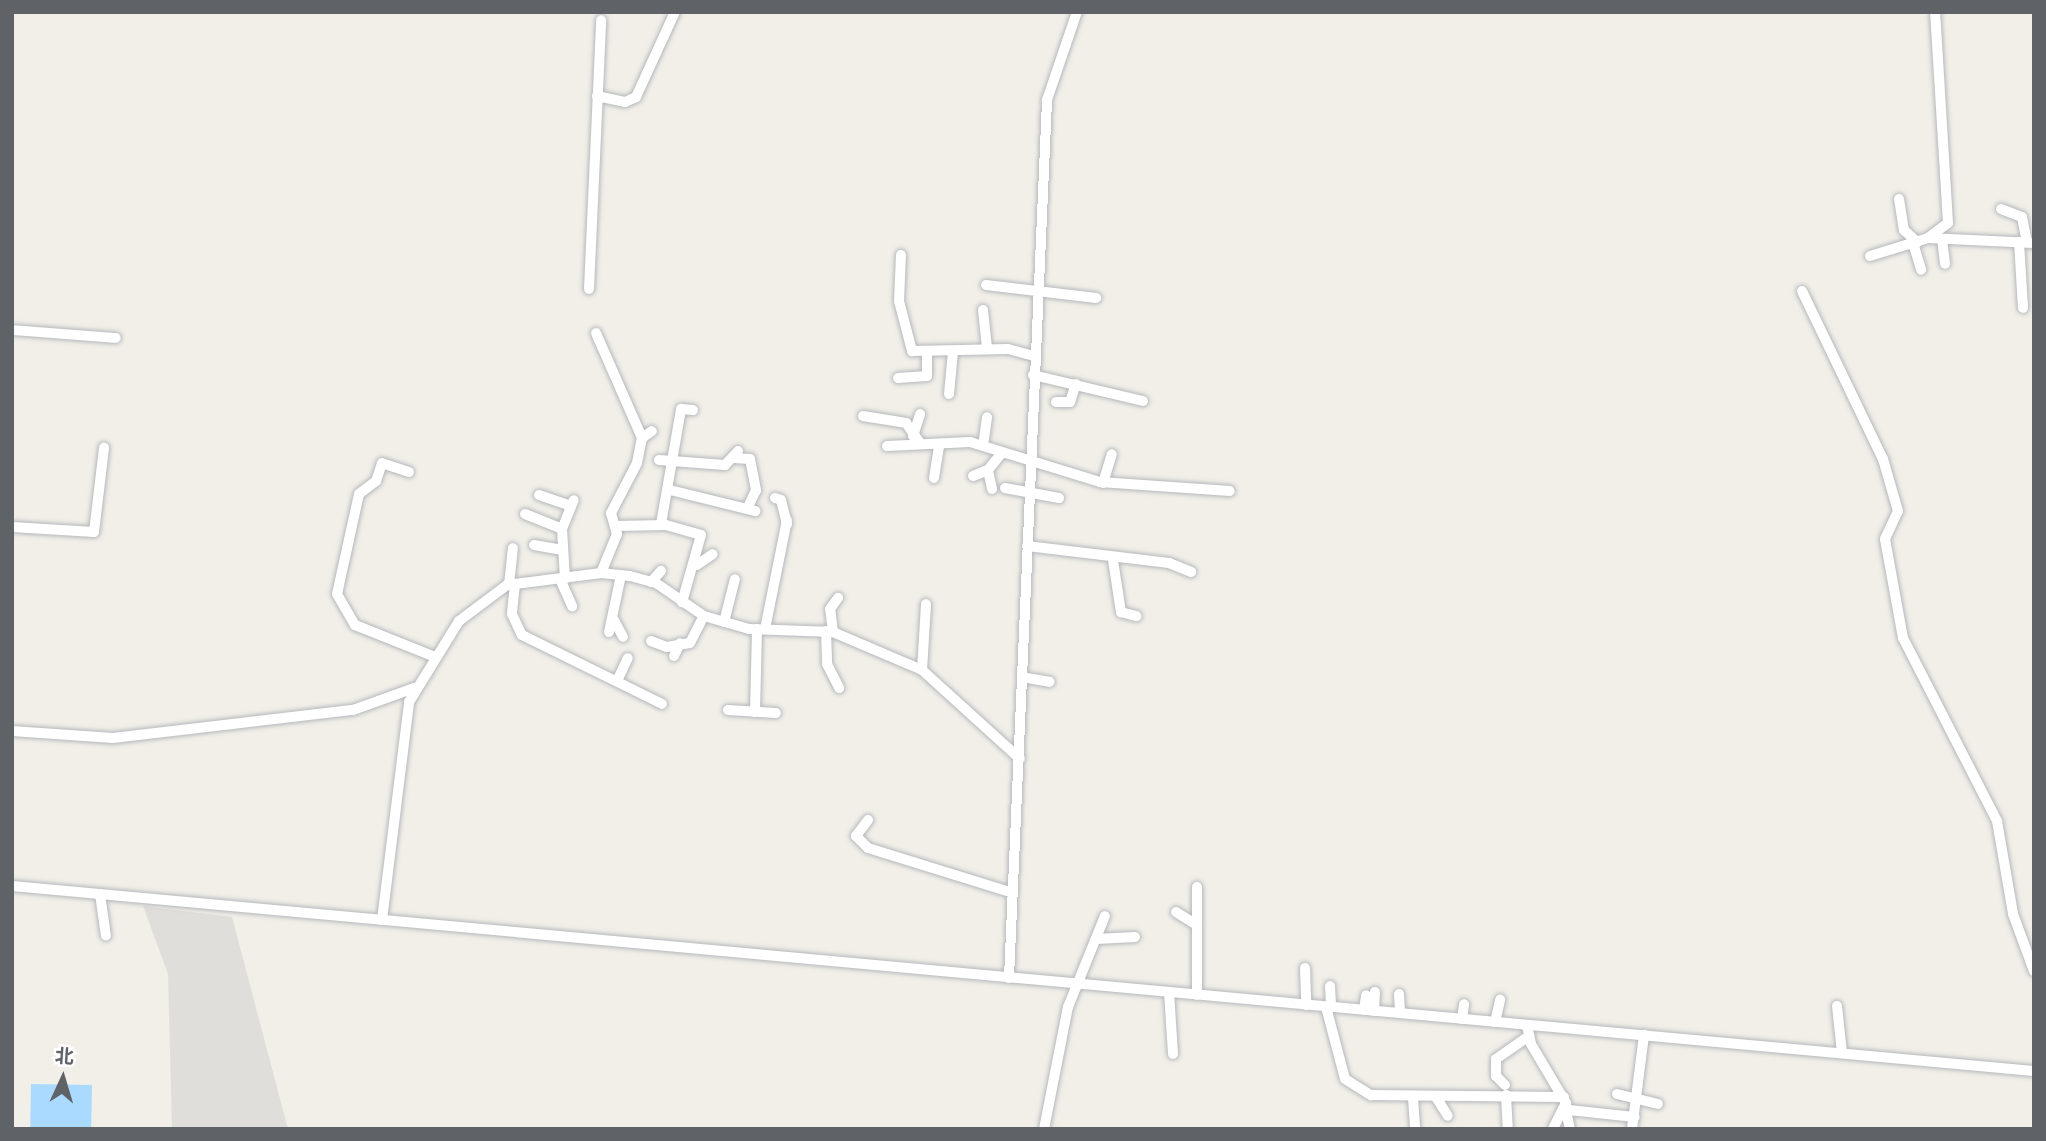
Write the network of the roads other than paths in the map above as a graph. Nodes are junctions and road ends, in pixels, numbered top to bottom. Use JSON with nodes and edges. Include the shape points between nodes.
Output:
{"nodes":[{"id":1,"x":675,"y":12,"type":"edge"},
{"id":2,"x":1077,"y":12,"type":"edge"},
{"id":3,"x":1935,"y":12,"type":"edge"},
{"id":4,"x":601,"y":20,"type":"dead end"},
{"id":5,"x":597,"y":96,"type":"junction"},
{"id":6,"x":1899,"y":199,"type":"dead end"},
{"id":7,"x":2001,"y":209,"type":"dead end"},
{"id":8,"x":1928,"y":238,"type":"junction"},
{"id":9,"x":1942,"y":239,"type":"junction"},
{"id":10,"x":1915,"y":242,"type":"junction"},
{"id":11,"x":2027,"y":242,"type":"edge"},
{"id":12,"x":901,"y":255,"type":"dead end"},
{"id":13,"x":1870,"y":256,"type":"dead end"},
{"id":14,"x":1945,"y":264,"type":"dead end"},
{"id":15,"x":1921,"y":270,"type":"dead end"},
{"id":16,"x":986,"y":285,"type":"dead end"},
{"id":17,"x":1037,"y":288,"type":"junction"},
{"id":18,"x":589,"y":289,"type":"dead end"},
{"id":19,"x":1802,"y":291,"type":"dead end"},
{"id":20,"x":1096,"y":298,"type":"dead end"},
{"id":21,"x":2022,"y":308,"type":"dead end"},
{"id":22,"x":984,"y":310,"type":"dead end"},
{"id":23,"x":12,"y":330,"type":"edge"},
{"id":24,"x":596,"y":332,"type":"dead end"},
{"id":25,"x":116,"y":338,"type":"dead end"},
{"id":26,"x":987,"y":348,"type":"junction"},
{"id":27,"x":953,"y":352,"type":"junction"},
{"id":28,"x":928,"y":354,"type":"junction"},
{"id":29,"x":1034,"y":356,"type":"junction"},
{"id":30,"x":1034,"y":375,"type":"junction"},
{"id":31,"x":898,"y":378,"type":"dead end"},
{"id":32,"x":1076,"y":384,"type":"junction"},
{"id":33,"x":949,"y":394,"type":"dead end"},
{"id":34,"x":1143,"y":401,"type":"dead end"},
{"id":35,"x":1056,"y":402,"type":"dead end"},
{"id":36,"x":693,"y":410,"type":"dead end"},
{"id":37,"x":920,"y":414,"type":"dead end"},
{"id":38,"x":863,"y":416,"type":"dead end"},
{"id":39,"x":987,"y":417,"type":"dead end"},
{"id":40,"x":652,"y":430,"type":"dead end"},
{"id":41,"x":642,"y":438,"type":"junction"},
{"id":42,"x":915,"y":439,"type":"junction"},
{"id":43,"x":939,"y":445,"type":"junction"},
{"id":44,"x":887,"y":446,"type":"dead end"},
{"id":45,"x":983,"y":446,"type":"junction"},
{"id":46,"x":104,"y":447,"type":"dead end"},
{"id":47,"x":1001,"y":454,"type":"junction"},
{"id":48,"x":1112,"y":454,"type":"dead end"},
{"id":49,"x":659,"y":460,"type":"dead end"},
{"id":50,"x":675,"y":462,"type":"junction"},
{"id":51,"x":1030,"y":463,"type":"junction"},
{"id":52,"x":988,"y":470,"type":"junction"},
{"id":53,"x":409,"y":472,"type":"dead end"},
{"id":54,"x":973,"y":476,"type":"dead end"},
{"id":55,"x":934,"y":478,"type":"dead end"},
{"id":56,"x":1103,"y":483,"type":"junction"},
{"id":57,"x":1004,"y":488,"type":"dead end"},
{"id":58,"x":1029,"y":488,"type":"junction"},
{"id":59,"x":992,"y":489,"type":"dead end"},
{"id":60,"x":670,"y":490,"type":"junction"},
{"id":61,"x":1230,"y":491,"type":"dead end"},
{"id":62,"x":539,"y":495,"type":"dead end"},
{"id":63,"x":775,"y":498,"type":"dead end"},
{"id":64,"x":1059,"y":498,"type":"dead end"},
{"id":65,"x":525,"y":514,"type":"dead end"},
{"id":66,"x":661,"y":524,"type":"junction"},
{"id":67,"x":615,"y":526,"type":"junction"},
{"id":68,"x":12,"y":527,"type":"edge"},
{"id":69,"x":562,"y":529,"type":"junction"},
{"id":70,"x":534,"y":545,"type":"dead end"},
{"id":71,"x":1027,"y":546,"type":"junction"},
{"id":72,"x":513,"y":548,"type":"dead end"},
{"id":73,"x":563,"y":550,"type":"junction"},
{"id":74,"x":713,"y":554,"type":"dead end"},
{"id":75,"x":1113,"y":560,"type":"junction"},
{"id":76,"x":697,"y":565,"type":"junction"},
{"id":77,"x":661,"y":571,"type":"dead end"},
{"id":78,"x":1191,"y":572,"type":"dead end"},
{"id":79,"x":601,"y":573,"type":"junction"},
{"id":80,"x":621,"y":575,"type":"junction"},
{"id":81,"x":562,"y":579,"type":"junction"},
{"id":82,"x":735,"y":579,"type":"dead end"},
{"id":83,"x":651,"y":582,"type":"junction"},
{"id":84,"x":512,"y":585,"type":"junction"},
{"id":85,"x":766,"y":589,"type":"dead end"},
{"id":86,"x":838,"y":598,"type":"dead end"},
{"id":87,"x":771,"y":600,"type":"junction"},
{"id":88,"x":682,"y":602,"type":"junction"},
{"id":89,"x":926,"y":604,"type":"dead end"},
{"id":90,"x":572,"y":606,"type":"dead end"},
{"id":91,"x":704,"y":616,"type":"junction"},
{"id":92,"x":613,"y":617,"type":"junction"},
{"id":93,"x":1136,"y":617,"type":"dead end"},
{"id":94,"x":724,"y":622,"type":"junction"},
{"id":95,"x":761,"y":629,"type":"junction"},
{"id":96,"x":609,"y":632,"type":"dead end"},
{"id":97,"x":830,"y":632,"type":"junction"},
{"id":98,"x":623,"y":637,"type":"dead end"},
{"id":99,"x":651,"y":641,"type":"dead end"},
{"id":100,"x":680,"y":643,"type":"junction"},
{"id":101,"x":433,"y":656,"type":"junction"},
{"id":102,"x":674,"y":656,"type":"dead end"},
{"id":103,"x":628,"y":658,"type":"dead end"},
{"id":104,"x":922,"y":670,"type":"junction"},
{"id":105,"x":1022,"y":677,"type":"junction"},
{"id":106,"x":618,"y":679,"type":"junction"},
{"id":107,"x":1050,"y":682,"type":"dead end"},
{"id":108,"x":414,"y":688,"type":"junction"},
{"id":109,"x":839,"y":688,"type":"dead end"},
{"id":110,"x":662,"y":704,"type":"dead end"},
{"id":111,"x":754,"y":709,"type":"junction"},
{"id":112,"x":728,"y":710,"type":"dead end"},
{"id":113,"x":776,"y":713,"type":"dead end"},
{"id":114,"x":12,"y":731,"type":"edge"},
{"id":115,"x":1020,"y":759,"type":"junction"},
{"id":116,"x":868,"y":820,"type":"dead end"},
{"id":117,"x":12,"y":886,"type":"edge"},
{"id":118,"x":1198,"y":887,"type":"dead end"},
{"id":119,"x":1013,"y":893,"type":"junction"},
{"id":120,"x":100,"y":894,"type":"junction"},
{"id":121,"x":1176,"y":912,"type":"dead end"},
{"id":122,"x":1105,"y":916,"type":"dead end"},
{"id":123,"x":382,"y":920,"type":"junction"},
{"id":124,"x":1197,"y":925,"type":"junction"},
{"id":125,"x":106,"y":936,"type":"dead end"},
{"id":126,"x":1135,"y":937,"type":"dead end"},
{"id":127,"x":1096,"y":939,"type":"junction"},
{"id":128,"x":1305,"y":968,"type":"dead end"},
{"id":129,"x":2034,"y":971,"type":"edge"},
{"id":130,"x":1009,"y":978,"type":"junction"},
{"id":131,"x":1077,"y":984,"type":"junction"},
{"id":132,"x":1330,"y":986,"type":"dead end"},
{"id":133,"x":1169,"y":992,"type":"junction"},
{"id":134,"x":1370,"y":993,"type":"dead end"},
{"id":135,"x":1399,"y":994,"type":"dead end"},
{"id":136,"x":1197,"y":995,"type":"junction"},
{"id":137,"x":1500,"y":1000,"type":"dead end"},
{"id":138,"x":1464,"y":1004,"type":"dead end"},
{"id":139,"x":1306,"y":1005,"type":"junction"},
{"id":140,"x":1837,"y":1006,"type":"dead end"},
{"id":141,"x":1329,"y":1007,"type":"junction"},
{"id":142,"x":1369,"y":1011,"type":"junction"},
{"id":143,"x":1400,"y":1013,"type":"junction"},
{"id":144,"x":1462,"y":1019,"type":"junction"},
{"id":145,"x":1495,"y":1022,"type":"junction"},
{"id":146,"x":1528,"y":1030,"type":"junction"},
{"id":147,"x":1644,"y":1035,"type":"junction"},
{"id":148,"x":1842,"y":1053,"type":"junction"},
{"id":149,"x":1173,"y":1054,"type":"dead end"},
{"id":150,"x":2034,"y":1071,"type":"edge"},
{"id":151,"x":1506,"y":1090,"type":"junction"},
{"id":152,"x":1617,"y":1094,"type":"dead end"},
{"id":153,"x":1436,"y":1097,"type":"junction"},
{"id":154,"x":1413,"y":1098,"type":"junction"},
{"id":155,"x":1637,"y":1099,"type":"junction"},
{"id":156,"x":1566,"y":1104,"type":"junction"},
{"id":157,"x":1658,"y":1104,"type":"dead end"},
{"id":158,"x":1448,"y":1116,"type":"dead end"},
{"id":159,"x":1635,"y":1117,"type":"junction"},
{"id":160,"x":1044,"y":1129,"type":"edge"},
{"id":161,"x":1415,"y":1129,"type":"edge"},
{"id":162,"x":1508,"y":1129,"type":"edge"},
{"id":163,"x":1553,"y":1129,"type":"edge"},
{"id":164,"x":1570,"y":1129,"type":"edge"},
{"id":165,"x":1632,"y":1129,"type":"edge"}],
"edges":[{"from":1,"to":5,"type":"street","via":[[636,97],[625,102]]},
{"from":2,"to":17,"type":"street","via":[[1047,100]]},
{"from":3,"to":8,"type":"street","via":[[1948,223]]},
{"from":4,"to":5,"type":"street"},
{"from":5,"to":18,"type":"street"},
{"from":6,"to":10,"type":"street","via":[[1904,230]]},
{"from":7,"to":11,"type":"street","via":[[2022,217]]},
{"from":8,"to":9,"type":"street"},
{"from":8,"to":10,"type":"street"},
{"from":9,"to":11,"type":"street"},
{"from":9,"to":14,"type":"street"},
{"from":10,"to":13,"type":"street"},
{"from":10,"to":15,"type":"street"},
{"from":11,"to":21,"type":"street"},
{"from":12,"to":28,"type":"street","via":[[898,301],[905,335],[912,351]]},
{"from":16,"to":17,"type":"street"},
{"from":17,"to":20,"type":"street"},
{"from":17,"to":29,"type":"street"},
{"from":19,"to":129,"type":"street","via":[[1883,459],[1898,511],[1885,540],[1903,638],[1997,821],[2013,914]]},
{"from":22,"to":26,"type":"street"},
{"from":23,"to":25,"type":"street"},
{"from":24,"to":41,"type":"street"},
{"from":26,"to":27,"type":"street"},
{"from":26,"to":29,"type":"street"},
{"from":27,"to":28,"type":"street"},
{"from":27,"to":33,"type":"street"},
{"from":28,"to":31,"type":"street","via":[[927,376]]},
{"from":29,"to":30,"type":"street"},
{"from":30,"to":32,"type":"street"},
{"from":30,"to":51,"type":"street"},
{"from":32,"to":34,"type":"street"},
{"from":32,"to":35,"type":"street","via":[[1069,402]]},
{"from":36,"to":50,"type":"street","via":[[681,409]]},
{"from":37,"to":42,"type":"street"},
{"from":38,"to":42,"type":"street","via":[[901,421]]},
{"from":39,"to":45,"type":"street"},
{"from":40,"to":41,"type":"street"},
{"from":41,"to":67,"type":"street","via":[[637,463],[611,513]]},
{"from":42,"to":43,"type":"street"},
{"from":42,"to":44,"type":"street"},
{"from":43,"to":45,"type":"street"},
{"from":43,"to":55,"type":"street"},
{"from":45,"to":47,"type":"street"},
{"from":46,"to":68,"type":"street","via":[[94,532]]},
{"from":47,"to":51,"type":"street"},
{"from":47,"to":52,"type":"street"},
{"from":48,"to":56,"type":"street"},
{"from":49,"to":50,"type":"street"},
{"from":50,"to":60,"type":"street"},
{"from":50,"to":60,"type":"street","via":[[721,465],[736,455],[750,459],[756,490],[752,508]]},
{"from":51,"to":56,"type":"street"},
{"from":51,"to":58,"type":"street"},
{"from":52,"to":54,"type":"street"},
{"from":52,"to":59,"type":"street"},
{"from":53,"to":101,"type":"street","via":[[382,463],[374,482],[359,494],[337,594],[353,623]]},
{"from":56,"to":61,"type":"street"},
{"from":57,"to":58,"type":"street"},
{"from":58,"to":64,"type":"street"},
{"from":58,"to":71,"type":"street"},
{"from":60,"to":66,"type":"street"},
{"from":62,"to":69,"type":"street","via":[[572,503]]},
{"from":63,"to":87,"type":"street","via":[[782,500],[787,522]]},
{"from":65,"to":69,"type":"street"},
{"from":66,"to":67,"type":"street"},
{"from":66,"to":76,"type":"street","via":[[701,535]]},
{"from":67,"to":79,"type":"street"},
{"from":69,"to":73,"type":"street"},
{"from":70,"to":73,"type":"street"},
{"from":71,"to":75,"type":"street"},
{"from":71,"to":105,"type":"street"},
{"from":72,"to":84,"type":"street"},
{"from":73,"to":81,"type":"street"},
{"from":74,"to":76,"type":"street"},
{"from":75,"to":78,"type":"street","via":[[1170,563]]},
{"from":75,"to":93,"type":"street","via":[[1121,612]]},
{"from":76,"to":88,"type":"street"},
{"from":77,"to":83,"type":"street"},
{"from":79,"to":80,"type":"street"},
{"from":79,"to":81,"type":"street"},
{"from":80,"to":83,"type":"street"},
{"from":80,"to":92,"type":"street"},
{"from":81,"to":84,"type":"street"},
{"from":81,"to":90,"type":"street"},
{"from":82,"to":94,"type":"street"},
{"from":83,"to":88,"type":"street"},
{"from":84,"to":101,"type":"street","via":[[459,621]]},
{"from":84,"to":106,"type":"street","via":[[512,614],[519,632]]},
{"from":85,"to":87,"type":"street"},
{"from":86,"to":97,"type":"street","via":[[830,609]]},
{"from":87,"to":95,"type":"street"},
{"from":88,"to":91,"type":"street"},
{"from":89,"to":104,"type":"street"},
{"from":91,"to":94,"type":"street"},
{"from":91,"to":100,"type":"street","via":[[694,640]]},
{"from":92,"to":96,"type":"street"},
{"from":92,"to":98,"type":"street"},
{"from":94,"to":95,"type":"street"},
{"from":95,"to":97,"type":"street"},
{"from":95,"to":111,"type":"street"},
{"from":97,"to":104,"type":"street"},
{"from":97,"to":109,"type":"street","via":[[827,664]]},
{"from":99,"to":100,"type":"street"},
{"from":100,"to":102,"type":"street"},
{"from":101,"to":108,"type":"street"},
{"from":103,"to":106,"type":"street"},
{"from":104,"to":115,"type":"street"},
{"from":105,"to":107,"type":"street"},
{"from":105,"to":115,"type":"street"},
{"from":106,"to":110,"type":"street"},
{"from":108,"to":114,"type":"street","via":[[362,708],[113,738]]},
{"from":108,"to":123,"type":"street","via":[[405,718]]},
{"from":111,"to":112,"type":"street"},
{"from":111,"to":113,"type":"street"},
{"from":115,"to":119,"type":"street"},
{"from":116,"to":119,"type":"street","via":[[856,836],[868,848]]},
{"from":117,"to":120,"type":"street"},
{"from":118,"to":124,"type":"street"},
{"from":119,"to":130,"type":"street"},
{"from":120,"to":123,"type":"street"},
{"from":120,"to":125,"type":"street"},
{"from":121,"to":124,"type":"street"},
{"from":122,"to":127,"type":"street"},
{"from":123,"to":130,"type":"street"},
{"from":124,"to":136,"type":"street"},
{"from":126,"to":127,"type":"street"},
{"from":127,"to":131,"type":"street"},
{"from":128,"to":139,"type":"street"},
{"from":130,"to":131,"type":"street"},
{"from":131,"to":133,"type":"street"},
{"from":131,"to":160,"type":"street","via":[[1056,1052]]},
{"from":132,"to":141,"type":"street"},
{"from":133,"to":136,"type":"street"},
{"from":133,"to":149,"type":"street"},
{"from":134,"to":142,"type":"street"},
{"from":135,"to":143,"type":"street"},
{"from":136,"to":139,"type":"street"},
{"from":137,"to":145,"type":"street"},
{"from":138,"to":144,"type":"street"},
{"from":139,"to":141,"type":"street"},
{"from":140,"to":148,"type":"street"},
{"from":141,"to":142,"type":"street"},
{"from":141,"to":154,"type":"street","via":[[1348,1084],[1381,1098]]},
{"from":142,"to":143,"type":"street"},
{"from":143,"to":144,"type":"street"},
{"from":144,"to":145,"type":"street"},
{"from":145,"to":146,"type":"street"},
{"from":146,"to":147,"type":"street"},
{"from":146,"to":151,"type":"street","via":[[1496,1059],[1496,1076]]},
{"from":146,"to":156,"type":"street"},
{"from":147,"to":148,"type":"street"},
{"from":147,"to":155,"type":"street"},
{"from":148,"to":150,"type":"street"},
{"from":151,"to":153,"type":"street"},
{"from":151,"to":156,"type":"street"},
{"from":151,"to":162,"type":"street"},
{"from":152,"to":155,"type":"street"},
{"from":153,"to":154,"type":"street"},
{"from":153,"to":158,"type":"street"},
{"from":154,"to":161,"type":"street"},
{"from":155,"to":157,"type":"street"},
{"from":155,"to":159,"type":"street"},
{"from":156,"to":159,"type":"street"},
{"from":156,"to":163,"type":"street"},
{"from":156,"to":164,"type":"street"},
{"from":159,"to":165,"type":"street"}]}
